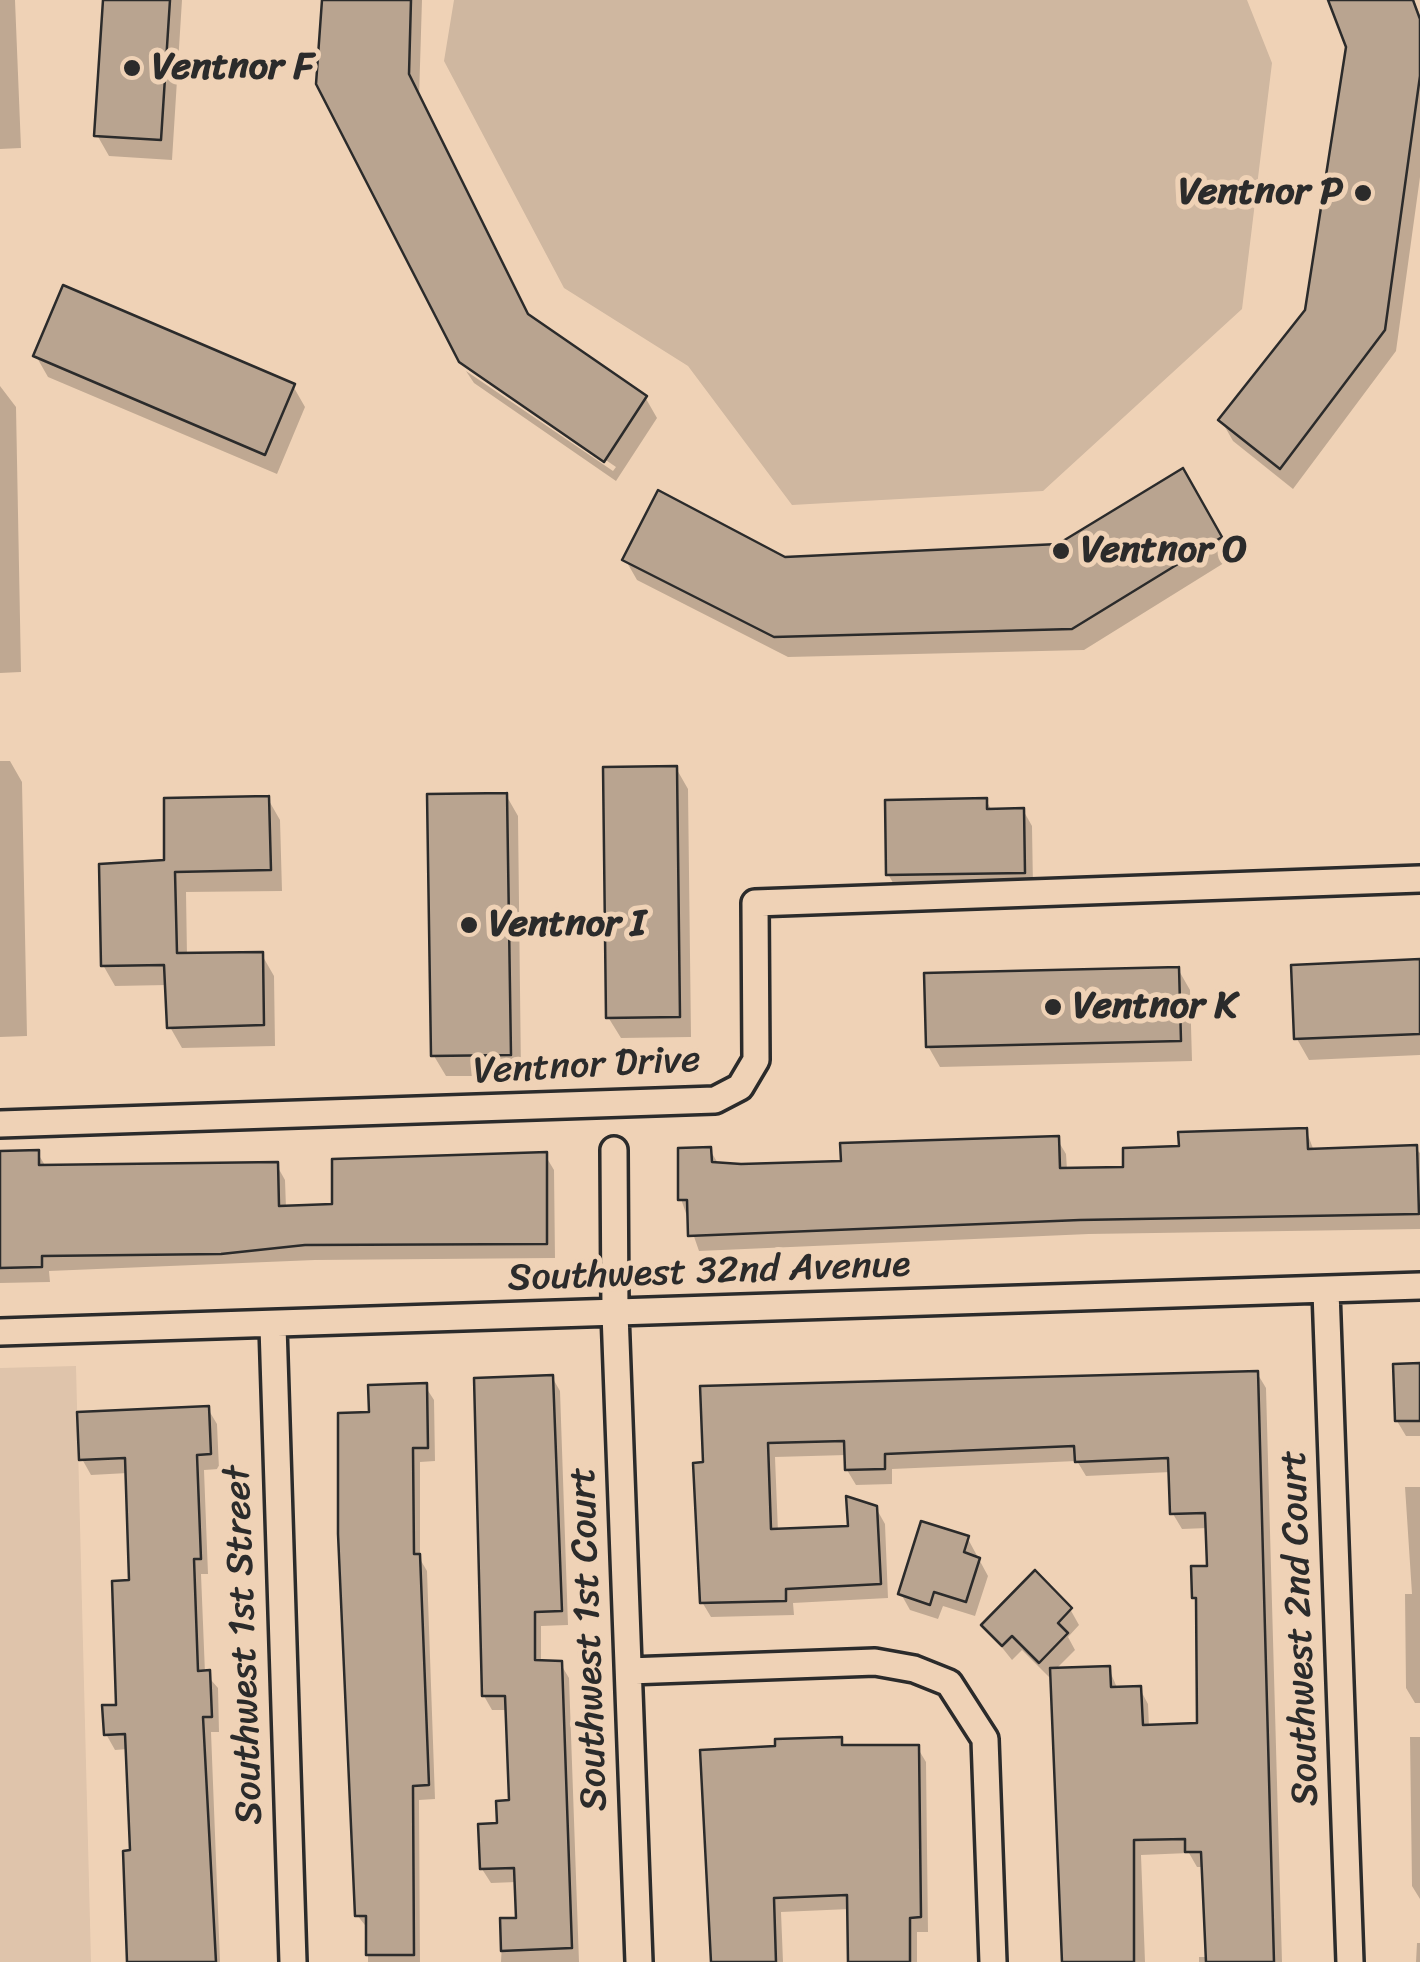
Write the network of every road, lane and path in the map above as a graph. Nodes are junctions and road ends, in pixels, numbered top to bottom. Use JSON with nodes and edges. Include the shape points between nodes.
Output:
{"nodes":[{"id":1,"x":1420,"y":878,"type":"edge"},
{"id":2,"x":0,"y":1124,"type":"edge"},
{"id":3,"x":614,"y":1150,"type":"dead end"},
{"id":4,"x":1420,"y":1286,"type":"edge"},
{"id":5,"x":1326,"y":1292,"type":"junction"},
{"id":6,"x":615,"y":1312,"type":"junction"},
{"id":7,"x":272,"y":1326,"type":"junction"},
{"id":8,"x":0,"y":1332,"type":"edge"},
{"id":9,"x":629,"y":1671,"type":"junction"},
{"id":10,"x":293,"y":1962,"type":"edge"},
{"id":11,"x":638,"y":1962,"type":"edge"},
{"id":12,"x":993,"y":1962,"type":"edge"},
{"id":13,"x":1350,"y":1962,"type":"edge"}],
"edges":[{"from":1,"to":2,"type":"street","name":"Ventnor Drive","via":[[755,903],[756,1060],[740,1087],[715,1100]]},
{"from":3,"to":6,"type":"street","name":"Southwest 1st Court"},
{"from":4,"to":5,"type":"street","name":"Southwest 32nd Avenue"},
{"from":5,"to":6,"type":"street","name":"Southwest 32nd Avenue"},
{"from":5,"to":13,"type":"street","name":"Southwest 2nd Court"},
{"from":6,"to":7,"type":"street","name":"Southwest 32nd Avenue"},
{"from":6,"to":9,"type":"street","name":"Southwest 1st Court"},
{"from":7,"to":8,"type":"street","name":"Southwest 32nd Avenue"},
{"from":7,"to":10,"type":"street","name":"Southwest 1st Street"},
{"from":9,"to":11,"type":"street","name":"Southwest 1st Court"},
{"from":9,"to":12,"type":"street","via":[[875,1662],[949,1683],[984,1740]]}]}
